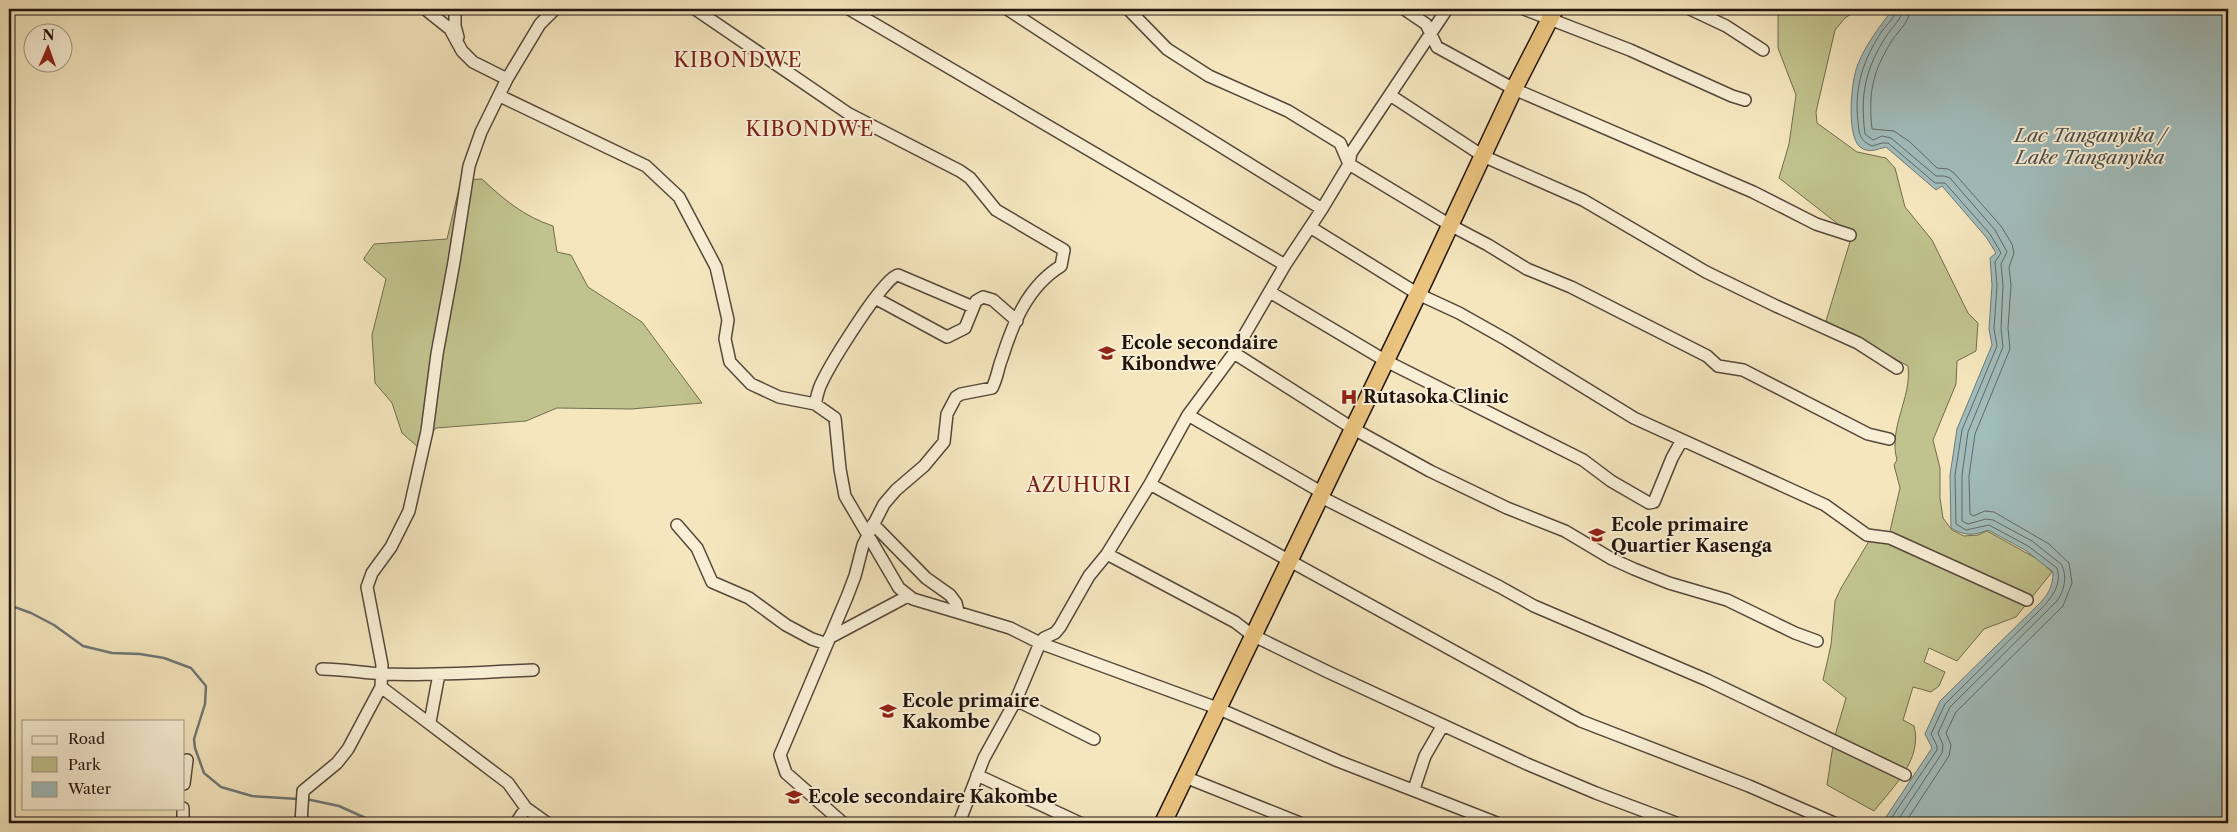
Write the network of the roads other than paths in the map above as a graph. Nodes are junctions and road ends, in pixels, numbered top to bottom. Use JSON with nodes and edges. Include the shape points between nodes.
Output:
{"nodes":[{"id":1,"x":425,"y":9,"type":"edge"},
{"id":2,"x":455,"y":9,"type":"edge"},
{"id":3,"x":555,"y":9,"type":"edge"},
{"id":4,"x":695,"y":9,"type":"edge"},
{"id":5,"x":849,"y":9,"type":"edge"},
{"id":6,"x":1007,"y":9,"type":"edge"},
{"id":7,"x":1128,"y":9,"type":"edge"},
{"id":8,"x":1404,"y":9,"type":"edge"},
{"id":9,"x":1447,"y":9,"type":"edge"},
{"id":10,"x":1524,"y":9,"type":"edge"},
{"id":11,"x":1690,"y":9,"type":"edge"},
{"id":12,"x":1553,"y":14,"type":"edge"},
{"id":13,"x":1430,"y":35,"type":"junction"},
{"id":14,"x":1763,"y":50,"type":"dead end"},
{"id":15,"x":462,"y":51,"type":"junction"},
{"id":16,"x":507,"y":79,"type":"junction"},
{"id":17,"x":1514,"y":88,"type":"junction"},
{"id":18,"x":1390,"y":95,"type":"junction"},
{"id":19,"x":500,"y":96,"type":"junction"},
{"id":20,"x":1745,"y":100,"type":"dead end"},
{"id":21,"x":1483,"y":156,"type":"junction"},
{"id":22,"x":1349,"y":164,"type":"junction"},
{"id":23,"x":1322,"y":209,"type":"junction"},
{"id":24,"x":1450,"y":225,"type":"junction"},
{"id":25,"x":1310,"y":227,"type":"junction"},
{"id":26,"x":1850,"y":235,"type":"dead end"},
{"id":27,"x":1285,"y":265,"type":"junction"},
{"id":28,"x":1270,"y":292,"type":"junction"},
{"id":29,"x":1418,"y":294,"type":"junction"},
{"id":30,"x":874,"y":298,"type":"junction"},
{"id":31,"x":973,"y":307,"type":"junction"},
{"id":32,"x":1017,"y":320,"type":"junction"},
{"id":33,"x":1234,"y":353,"type":"junction"},
{"id":34,"x":1386,"y":361,"type":"junction"},
{"id":35,"x":1897,"y":368,"type":"dead end"},
{"id":36,"x":815,"y":404,"type":"junction"},
{"id":37,"x":1188,"y":415,"type":"junction"},
{"id":38,"x":1352,"y":428,"type":"junction"},
{"id":39,"x":1888,"y":438,"type":"dead end"},
{"id":40,"x":1682,"y":440,"type":"junction"},
{"id":41,"x":1150,"y":484,"type":"junction"},
{"id":42,"x":1320,"y":494,"type":"junction"},
{"id":43,"x":677,"y":525,"type":"dead end"},
{"id":44,"x":870,"y":529,"type":"junction"},
{"id":45,"x":1107,"y":554,"type":"junction"},
{"id":46,"x":1287,"y":562,"type":"junction"},
{"id":47,"x":908,"y":596,"type":"junction"},
{"id":48,"x":2027,"y":600,"type":"dead end"},
{"id":49,"x":958,"y":611,"type":"junction"},
{"id":50,"x":1252,"y":635,"type":"junction"},
{"id":51,"x":828,"y":641,"type":"junction"},
{"id":52,"x":1817,"y":641,"type":"dead end"},
{"id":53,"x":1040,"y":643,"type":"junction"},
{"id":54,"x":322,"y":669,"type":"dead end"},
{"id":55,"x":533,"y":670,"type":"dead end"},
{"id":56,"x":382,"y":674,"type":"junction"},
{"id":57,"x":439,"y":674,"type":"junction"},
{"id":58,"x":381,"y":687,"type":"junction"},
{"id":59,"x":1016,"y":700,"type":"junction"},
{"id":60,"x":1217,"y":708,"type":"junction"},
{"id":61,"x":430,"y":722,"type":"junction"},
{"id":62,"x":1443,"y":725,"type":"junction"},
{"id":63,"x":1094,"y":739,"type":"dead end"},
{"id":64,"x":187,"y":760,"type":"dead end"},
{"id":65,"x":977,"y":775,"type":"junction"},
{"id":66,"x":1905,"y":775,"type":"dead end"},
{"id":67,"x":185,"y":776,"type":"edge"},
{"id":68,"x":1184,"y":777,"type":"junction"},
{"id":69,"x":1414,"y":789,"type":"junction"},
{"id":70,"x":526,"y":808,"type":"junction"},
{"id":71,"x":183,"y":810,"type":"edge"},
{"id":72,"x":183,"y":823,"type":"edge"},
{"id":73,"x":301,"y":823,"type":"edge"},
{"id":74,"x":516,"y":823,"type":"edge"},
{"id":75,"x":547,"y":823,"type":"edge"},
{"id":76,"x":843,"y":823,"type":"edge"},
{"id":77,"x":959,"y":823,"type":"edge"},
{"id":78,"x":1080,"y":823,"type":"edge"},
{"id":79,"x":1163,"y":823,"type":"edge"},
{"id":80,"x":1300,"y":823,"type":"edge"},
{"id":81,"x":1497,"y":823,"type":"edge"},
{"id":82,"x":1676,"y":823,"type":"edge"},
{"id":83,"x":1834,"y":823,"type":"edge"}],
"edges":[{"from":1,"to":15,"type":"street","via":[[450,29]]},
{"from":2,"to":15,"type":"street","via":[[455,26]]},
{"from":3,"to":16,"type":"street","via":[[540,24]]},
{"from":4,"to":32,"type":"street","via":[[849,114],[960,171],[970,178],[996,210],[1064,250],[1061,266],[1031,293]]},
{"from":5,"to":27,"type":"street"},
{"from":6,"to":23,"type":"street"},
{"from":7,"to":22,"type":"street","via":[[1167,49],[1209,76],[1288,111],[1340,143]]},
{"from":8,"to":13,"type":"street","via":[[1426,24]]},
{"from":9,"to":13,"type":"street"},
{"from":10,"to":12,"type":"street"},
{"from":11,"to":14,"type":"street","via":[[1726,26]]},
{"from":12,"to":17,"type":"highway"},
{"from":12,"to":20,"type":"street"},
{"from":13,"to":17,"type":"street","via":[[1437,47]]},
{"from":13,"to":18,"type":"street"},
{"from":15,"to":16,"type":"street","via":[[473,62]]},
{"from":16,"to":19,"type":"street"},
{"from":17,"to":21,"type":"highway"},
{"from":17,"to":26,"type":"street","via":[[1753,192],[1816,224]]},
{"from":18,"to":21,"type":"street"},
{"from":18,"to":22,"type":"street","via":[[1351,153]]},
{"from":19,"to":36,"type":"street","via":[[646,166],[679,196],[716,267],[728,320],[726,339],[730,362],[751,384],[779,397]]},
{"from":19,"to":56,"type":"street","via":[[481,132],[469,166],[427,431],[409,511],[367,587]]},
{"from":21,"to":24,"type":"highway"},
{"from":21,"to":35,"type":"street","via":[[1583,200],[1706,272],[1858,343]]},
{"from":22,"to":23,"type":"street"},
{"from":22,"to":24,"type":"street"},
{"from":23,"to":25,"type":"street"},
{"from":24,"to":29,"type":"highway"},
{"from":24,"to":39,"type":"street","via":[[1527,269],[1571,287],[1707,356],[1718,366],[1743,370],[1868,434]]},
{"from":25,"to":27,"type":"street"},
{"from":25,"to":29,"type":"street"},
{"from":27,"to":28,"type":"street"},
{"from":28,"to":33,"type":"street"},
{"from":28,"to":34,"type":"street"},
{"from":29,"to":34,"type":"highway"},
{"from":29,"to":40,"type":"street","via":[[1507,340],[1634,418]]},
{"from":30,"to":31,"type":"street","via":[[895,275]]},
{"from":30,"to":31,"type":"street","via":[[947,337],[965,328]]},
{"from":30,"to":36,"type":"street","via":[[822,382]]},
{"from":31,"to":32,"type":"street","via":[[980,298],[989,297]]},
{"from":32,"to":44,"type":"street","via":[[992,388],[956,397],[947,414],[944,442],[884,504]]},
{"from":33,"to":37,"type":"street"},
{"from":33,"to":38,"type":"street"},
{"from":34,"to":38,"type":"highway"},
{"from":34,"to":40,"type":"street","via":[[1584,460],[1611,481],[1649,503],[1654,502]]},
{"from":36,"to":44,"type":"street","via":[[836,418],[840,470],[846,496]]},
{"from":37,"to":41,"type":"street"},
{"from":37,"to":42,"type":"street"},
{"from":38,"to":42,"type":"highway"},
{"from":38,"to":52,"type":"street","via":[[1430,471],[1507,508],[1565,531],[1612,559],[1669,584],[1727,600]]},
{"from":40,"to":48,"type":"street","via":[[1825,505],[1867,535],[1890,538]]},
{"from":41,"to":45,"type":"street"},
{"from":41,"to":46,"type":"street"},
{"from":42,"to":46,"type":"highway"},
{"from":42,"to":66,"type":"street","via":[[1534,606],[1707,680]]},
{"from":43,"to":51,"type":"street","via":[[697,548],[712,582],[749,598],[786,626],[812,639]]},
{"from":44,"to":47,"type":"street","via":[[899,588]]},
{"from":44,"to":49,"type":"street","via":[[950,595]]},
{"from":44,"to":51,"type":"street"},
{"from":45,"to":50,"type":"street","via":[[1235,622]]},
{"from":45,"to":53,"type":"street","via":[[1089,576],[1055,633]]},
{"from":46,"to":50,"type":"highway"},
{"from":46,"to":83,"type":"street","via":[[1581,721],[1749,786]]},
{"from":47,"to":49,"type":"street"},
{"from":47,"to":51,"type":"street"},
{"from":49,"to":53,"type":"street","via":[[1028,635]]},
{"from":50,"to":60,"type":"highway"},
{"from":50,"to":62,"type":"street"},
{"from":51,"to":76,"type":"street","via":[[780,755],[786,773]]},
{"from":53,"to":59,"type":"street"},
{"from":53,"to":60,"type":"street"},
{"from":54,"to":56,"type":"street"},
{"from":55,"to":57,"type":"street"},
{"from":56,"to":57,"type":"street"},
{"from":56,"to":58,"type":"street"},
{"from":57,"to":61,"type":"street"},
{"from":58,"to":61,"type":"street"},
{"from":58,"to":73,"type":"street","via":[[348,749],[337,763],[304,789]]},
{"from":59,"to":63,"type":"street"},
{"from":59,"to":65,"type":"street"},
{"from":60,"to":68,"type":"highway"},
{"from":60,"to":69,"type":"street","via":[[1338,761]]},
{"from":61,"to":70,"type":"street","via":[[508,783]]},
{"from":62,"to":69,"type":"street","via":[[1425,756]]},
{"from":62,"to":82,"type":"street","via":[[1564,780]]},
{"from":64,"to":67,"type":"street"},
{"from":65,"to":77,"type":"street"},
{"from":65,"to":78,"type":"street"},
{"from":68,"to":79,"type":"highway"},
{"from":68,"to":80,"type":"street"},
{"from":69,"to":81,"type":"street"},
{"from":70,"to":74,"type":"street"},
{"from":70,"to":75,"type":"street"},
{"from":71,"to":72,"type":"street"}]}
